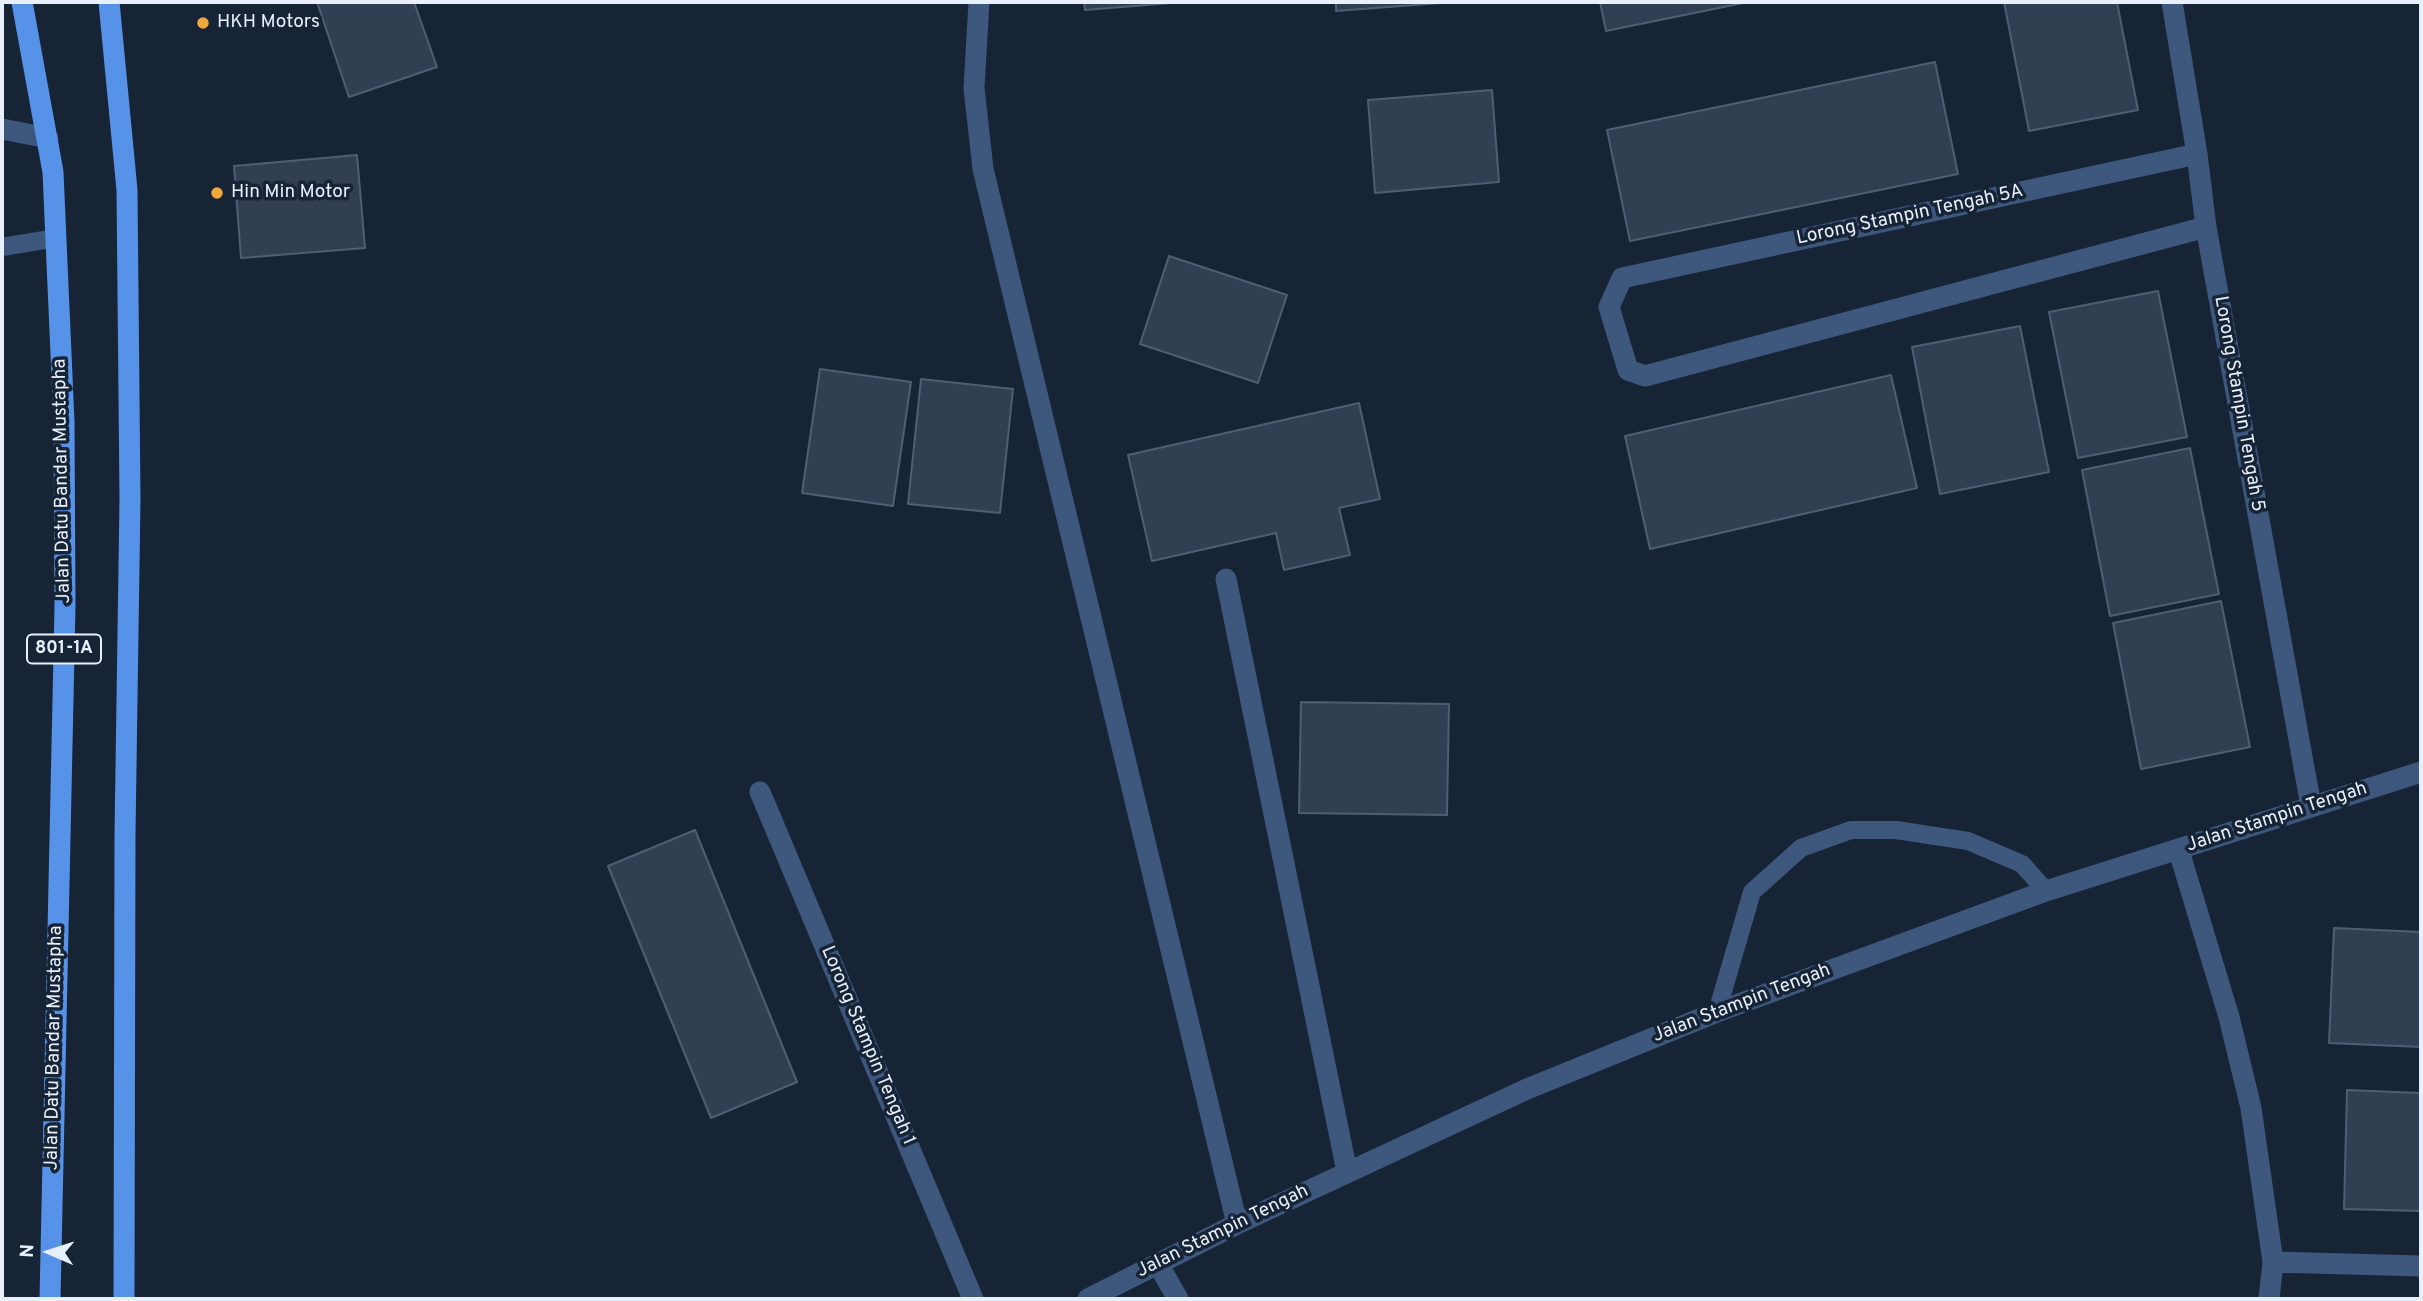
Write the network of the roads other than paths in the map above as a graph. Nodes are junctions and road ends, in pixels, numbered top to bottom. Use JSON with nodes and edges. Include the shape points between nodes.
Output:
{"nodes":[{"id":1,"x":22,"y":2,"type":"edge"},
{"id":2,"x":109,"y":2,"type":"edge"},
{"id":3,"x":979,"y":2,"type":"edge"},
{"id":4,"x":2172,"y":2,"type":"edge"},
{"id":5,"x":2,"y":129,"type":"edge"},
{"id":6,"x":48,"y":138,"type":"junction"},
{"id":7,"x":2197,"y":154,"type":"junction"},
{"id":8,"x":2206,"y":227,"type":"junction"},
{"id":9,"x":56,"y":238,"type":"junction"},
{"id":10,"x":2,"y":247,"type":"edge"},
{"id":11,"x":1226,"y":579,"type":"dead end"},
{"id":12,"x":2421,"y":772,"type":"edge"},
{"id":13,"x":760,"y":792,"type":"dead end"},
{"id":14,"x":2311,"y":806,"type":"junction"},
{"id":15,"x":2179,"y":851,"type":"junction"},
{"id":16,"x":2046,"y":891,"type":"junction"},
{"id":17,"x":1717,"y":1012,"type":"junction"},
{"id":18,"x":1347,"y":1172,"type":"junction"},
{"id":19,"x":1237,"y":1224,"type":"junction"},
{"id":20,"x":2273,"y":1262,"type":"junction"},
{"id":21,"x":1158,"y":1264,"type":"junction"},
{"id":22,"x":2421,"y":1266,"type":"edge"},
{"id":23,"x":1097,"y":1297,"type":"edge"},
{"id":24,"x":50,"y":1299,"type":"edge"},
{"id":25,"x":124,"y":1299,"type":"edge"},
{"id":26,"x":973,"y":1299,"type":"edge"},
{"id":27,"x":1178,"y":1299,"type":"edge"},
{"id":28,"x":2269,"y":1299,"type":"edge"}],
"edges":[{"from":1,"to":6,"type":"highway","name":"Jalan Datu Bandar Mustapha","number":"801-1A"},
{"from":2,"to":25,"type":"highway","via":[[127,190],[130,499]]},
{"from":3,"to":19,"type":"street","via":[[974,88],[983,169]]},
{"from":4,"to":7,"type":"street","name":"Lorong Stampin Tengah 5"},
{"from":5,"to":6,"type":"street"},
{"from":6,"to":9,"type":"highway","name":"Jalan Datu Bandar Mustapha","number":"801-1A"},
{"from":7,"to":8,"type":"street","name":"Lorong Stampin Tengah 5"},
{"from":7,"to":8,"type":"street","name":"Lorong Stampin Tengah 5A","via":[[1622,278],[1609,307],[1628,370],[1645,376]]},
{"from":8,"to":14,"type":"street","name":"Lorong Stampin Tengah 5"},
{"from":9,"to":10,"type":"lane"},
{"from":9,"to":24,"type":"highway","name":"Jalan Datu Bandar Mustapha","number":"801-1A","via":[[64,422],[65,607]]},
{"from":11,"to":18,"type":"street"},
{"from":12,"to":14,"type":"street","name":"Jalan Stampin Tengah"},
{"from":13,"to":26,"type":"street","name":"Lorong Stampin Tengah 1"},
{"from":14,"to":15,"type":"street","name":"Jalan Stampin Tengah"},
{"from":15,"to":16,"type":"street","name":"Jalan Stampin Tengah"},
{"from":15,"to":20,"type":"street","via":[[2251,1108]]},
{"from":16,"to":17,"type":"street","name":"Jalan Stampin Tengah"},
{"from":16,"to":17,"type":"lane","via":[[2022,864],[1968,841],[1896,830],[1852,830],[1801,848],[1752,892]]},
{"from":17,"to":18,"type":"street","name":"Jalan Stampin Tengah","via":[[1527,1088]]},
{"from":18,"to":19,"type":"street","name":"Jalan Stampin Tengah"},
{"from":19,"to":21,"type":"street","name":"Jalan Stampin Tengah"},
{"from":20,"to":22,"type":"street"},
{"from":20,"to":28,"type":"street"},
{"from":21,"to":23,"type":"street","name":"Jalan Stampin Tengah"},
{"from":21,"to":27,"type":"street"}]}
